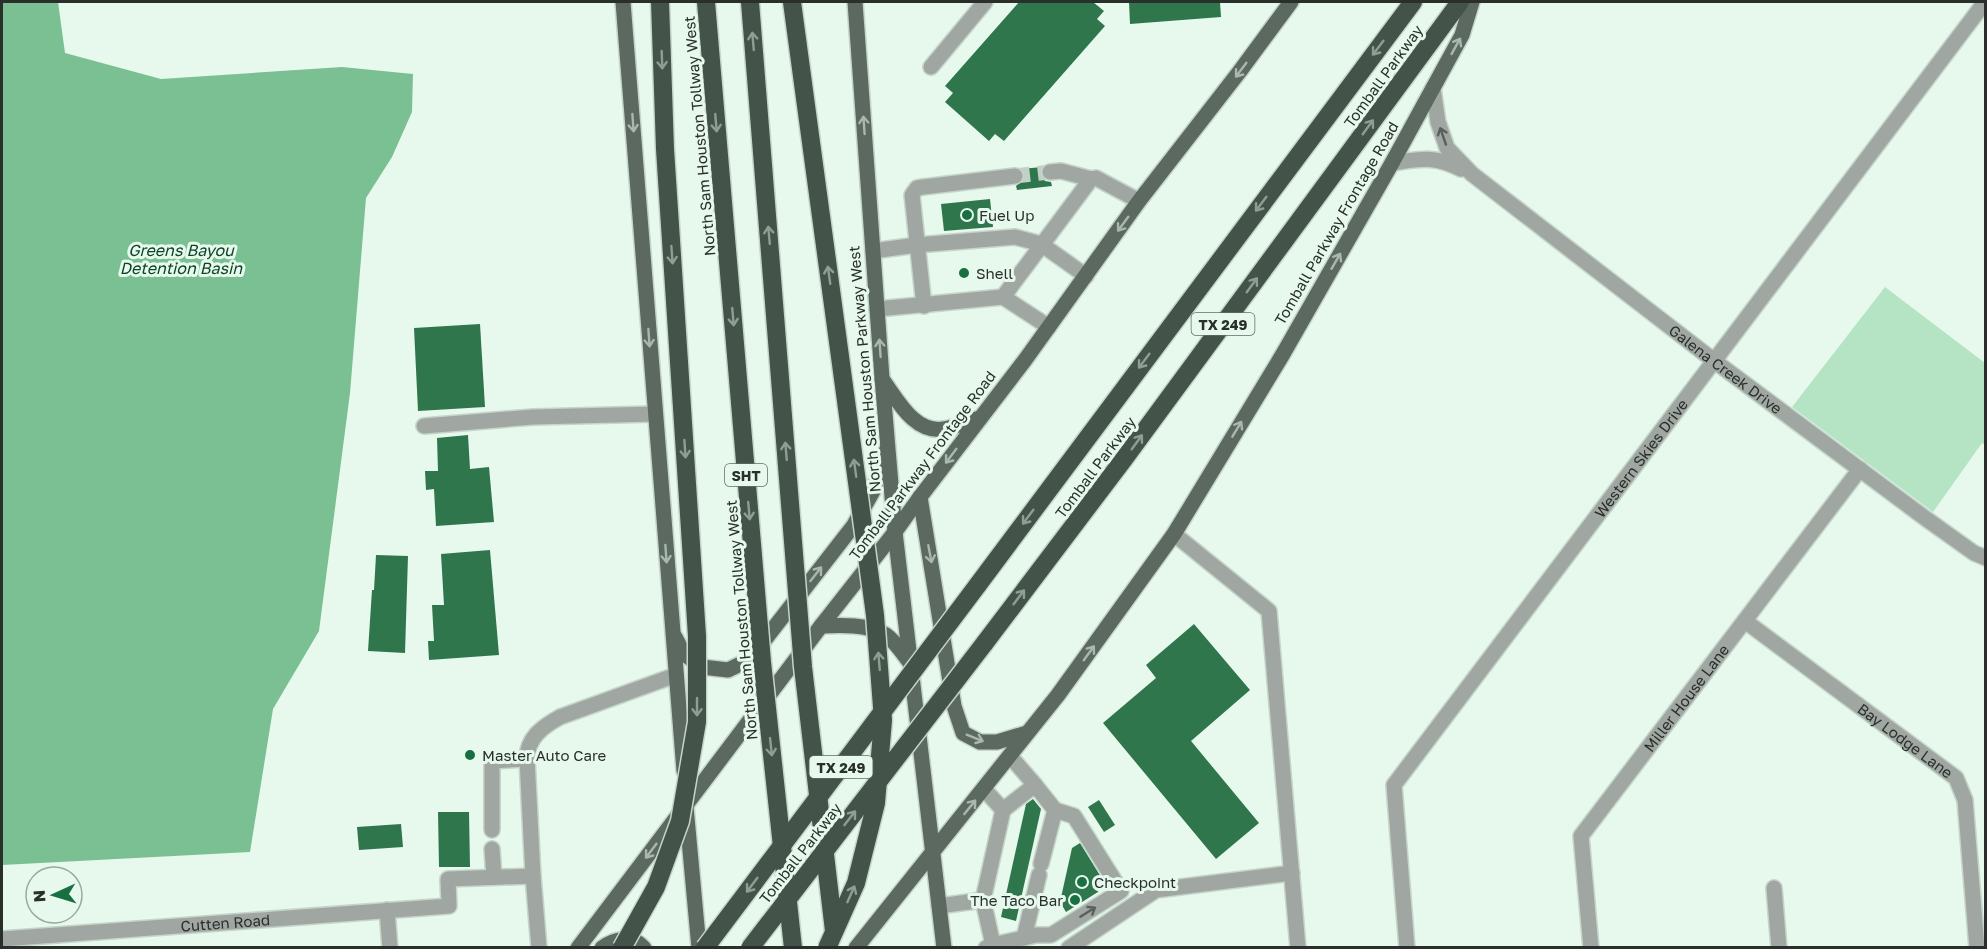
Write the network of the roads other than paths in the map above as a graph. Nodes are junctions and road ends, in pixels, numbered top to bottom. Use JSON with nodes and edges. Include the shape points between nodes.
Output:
{"nodes":[{"id":1,"x":623,"y":2,"type":"edge"},
{"id":2,"x":660,"y":2,"type":"edge"},
{"id":3,"x":706,"y":2,"type":"edge"},
{"id":4,"x":750,"y":2,"type":"edge"},
{"id":5,"x":792,"y":2,"type":"edge"},
{"id":6,"x":855,"y":2,"type":"edge"},
{"id":7,"x":985,"y":2,"type":"edge"},
{"id":8,"x":1292,"y":2,"type":"edge"},
{"id":9,"x":1413,"y":2,"type":"edge"},
{"id":10,"x":1460,"y":2,"type":"edge"},
{"id":11,"x":1472,"y":2,"type":"edge"},
{"id":12,"x":1985,"y":2,"type":"edge"},
{"id":13,"x":931,"y":67,"type":"dead end"},
{"id":14,"x":1432,"y":88,"type":"junction"},
{"id":15,"x":1392,"y":164,"type":"junction"},
{"id":16,"x":1050,"y":172,"type":"tunnel mouth"},
{"id":17,"x":1472,"y":174,"type":"junction"},
{"id":18,"x":1015,"y":176,"type":"tunnel mouth"},
{"id":19,"x":1090,"y":179,"type":"junction"},
{"id":20,"x":1139,"y":201,"type":"junction"},
{"id":21,"x":1041,"y":244,"type":"junction"},
{"id":22,"x":917,"y":245,"type":"junction"},
{"id":23,"x":873,"y":251,"type":"junction"},
{"id":24,"x":1086,"y":276,"type":"junction"},
{"id":25,"x":1002,"y":297,"type":"junction"},
{"id":26,"x":924,"y":306,"type":"junction"},
{"id":27,"x":877,"y":309,"type":"junction"},
{"id":28,"x":1049,"y":327,"type":"junction"},
{"id":29,"x":1713,"y":360,"type":"junction"},
{"id":30,"x":882,"y":378,"type":"junction"},
{"id":31,"x":655,"y":414,"type":"junction"},
{"id":32,"x":980,"y":418,"type":"junction"},
{"id":33,"x":424,"y":426,"type":"dead end"},
{"id":34,"x":888,"y":445,"type":"junction"},
{"id":35,"x":1860,"y":469,"type":"junction"},
{"id":36,"x":920,"y":497,"type":"junction"},
{"id":37,"x":896,"y":532,"type":"junction"},
{"id":38,"x":1174,"y":534,"type":"junction"},
{"id":39,"x":1986,"y":558,"type":"edge"},
{"id":40,"x":1745,"y":621,"type":"junction"},
{"id":41,"x":821,"y":626,"type":"junction"},
{"id":42,"x":672,"y":632,"type":"junction"},
{"id":43,"x":911,"y":664,"type":"junction"},
{"id":44,"x":676,"y":675,"type":"junction"},
{"id":45,"x":1027,"y":733,"type":"junction"},
{"id":46,"x":1010,"y":756,"type":"junction"},
{"id":47,"x":527,"y":759,"type":"junction"},
{"id":48,"x":1035,"y":785,"type":"junction"},
{"id":49,"x":984,"y":789,"type":"junction"},
{"id":50,"x":686,"y":804,"type":"junction"},
{"id":51,"x":1003,"y":810,"type":"junction"},
{"id":52,"x":1055,"y":810,"type":"junction"},
{"id":53,"x":492,"y":830,"type":"dead end"},
{"id":54,"x":492,"y":849,"type":"dead end"},
{"id":55,"x":933,"y":852,"type":"junction"},
{"id":56,"x":1292,"y":873,"type":"junction"},
{"id":57,"x":533,"y":876,"type":"junction"},
{"id":58,"x":494,"y":877,"type":"junction"},
{"id":59,"x":1774,"y":888,"type":"dead end"},
{"id":60,"x":983,"y":900,"type":"junction"},
{"id":61,"x":939,"y":906,"type":"junction"},
{"id":62,"x":387,"y":910,"type":"junction"},
{"id":63,"x":1030,"y":936,"type":"junction"},
{"id":64,"x":2,"y":939,"type":"edge"},
{"id":65,"x":45,"y":942,"type":"edge"},
{"id":66,"x":990,"y":946,"type":"edge"},
{"id":67,"x":390,"y":948,"type":"edge"},
{"id":68,"x":539,"y":948,"type":"edge"},
{"id":69,"x":578,"y":948,"type":"edge"},
{"id":70,"x":602,"y":948,"type":"edge"},
{"id":71,"x":622,"y":948,"type":"edge"},
{"id":72,"x":644,"y":948,"type":"edge"},
{"id":73,"x":699,"y":948,"type":"edge"},
{"id":74,"x":705,"y":948,"type":"edge"},
{"id":75,"x":750,"y":948,"type":"edge"},
{"id":76,"x":793,"y":948,"type":"edge"},
{"id":77,"x":827,"y":948,"type":"edge"},
{"id":78,"x":836,"y":948,"type":"edge"},
{"id":79,"x":856,"y":948,"type":"edge"},
{"id":80,"x":944,"y":948,"type":"edge"},
{"id":81,"x":1069,"y":948,"type":"edge"},
{"id":82,"x":1298,"y":948,"type":"edge"},
{"id":83,"x":1407,"y":948,"type":"edge"},
{"id":84,"x":1591,"y":948,"type":"edge"},
{"id":85,"x":1779,"y":948,"type":"edge"},
{"id":86,"x":1977,"y":948,"type":"edge"}],
"edges":[{"from":1,"to":31,"type":"main road","one_way":true},
{"from":2,"to":71,"type":"highway","one_way":true,"bridge":true,"via":[[665,149],[697,636],[697,722],[680,821],[656,887]]},
{"from":3,"to":76,"type":"highway","name":"North Sam Houston Tollway West","number":"SHT","one_way":true,"bridge":true,"via":[[762,662]]},
{"from":78,"to":4,"type":"highway","number":"SHT","one_way":true,"bridge":true,"via":[[803,667]]},
{"from":77,"to":5,"type":"highway","one_way":true,"bridge":true,"via":[[856,883],[876,803],[884,720],[875,615]]},
{"from":23,"to":6,"type":"main road","name":"North Sam Houston Parkway West","one_way":true},
{"from":7,"to":13,"type":"street"},
{"from":8,"to":20,"type":"main road","name":"Tomball Parkway Frontage Road","one_way":true},
{"from":9,"to":74,"type":"highway","name":"Tomball Parkway","number":"TX 249","one_way":true,"bridge":true},
{"from":75,"to":10,"type":"highway","name":"Tomball Parkway","number":"TX 249","one_way":true,"bridge":true,"via":[[1124,459]]},
{"from":14,"to":11,"type":"main road","name":"Tomball Parkway Frontage Road","one_way":true,"via":[[1462,35]]},
{"from":12,"to":29,"type":"street","name":"Western Skies Drive"},
{"from":14,"to":15,"type":"main road","name":"Tomball Parkway Frontage Road"},
{"from":17,"to":14,"type":"street","name":"Galena Creek Drive","one_way":true,"via":[[1447,148]]},
{"from":15,"to":17,"type":"street","name":"Galena Creek Drive","via":[[1425,158],[1444,160]]},
{"from":38,"to":15,"type":"main road","name":"Tomball Parkway Frontage Road","one_way":true},
{"from":16,"to":19,"type":"street"},
{"from":17,"to":29,"type":"street","name":"Galena Creek Drive"},
{"from":18,"to":22,"type":"street","via":[[917,188],[912,195]]},
{"from":19,"to":20,"type":"street","via":[[1096,178]]},
{"from":19,"to":21,"type":"street"},
{"from":20,"to":24,"type":"main road","name":"Tomball Parkway Frontage Road","one_way":true},
{"from":21,"to":22,"type":"street","via":[[1016,237]]},
{"from":21,"to":24,"type":"street"},
{"from":21,"to":25,"type":"street"},
{"from":22,"to":23,"type":"street"},
{"from":22,"to":26,"type":"street"},
{"from":23,"to":27,"type":"main road","name":"North Sam Houston Parkway West"},
{"from":24,"to":28,"type":"main road","name":"Tomball Parkway Frontage Road"},
{"from":25,"to":26,"type":"street"},
{"from":25,"to":28,"type":"street"},
{"from":26,"to":27,"type":"street"},
{"from":30,"to":27,"type":"main road","name":"North Sam Houston Parkway West","one_way":true},
{"from":28,"to":32,"type":"main road","name":"Tomball Parkway Frontage Road"},
{"from":29,"to":35,"type":"street","name":"Galena Creek Drive"},
{"from":29,"to":83,"type":"street","name":"Western Skies Drive","via":[[1394,785]]},
{"from":30,"to":32,"type":"main road","via":[[920,425],[945,429]]},
{"from":30,"to":34,"type":"main road","name":"North Sam Houston Parkway West"},
{"from":31,"to":33,"type":"street","via":[[533,417]]},
{"from":31,"to":42,"type":"main road","one_way":true},
{"from":32,"to":36,"type":"main road","name":"Tomball Parkway Frontage Road","one_way":true},
{"from":34,"to":37,"type":"main road","name":"North Sam Houston Parkway West"},
{"from":42,"to":34,"type":"main road","one_way":true,"via":[[684,654],[702,667],[728,670],[749,660],[854,525],[873,491]]},
{"from":35,"to":39,"type":"street","name":"Galena Creek Drive"},
{"from":35,"to":40,"type":"street","name":"Miller House Lane"},
{"from":36,"to":37,"type":"main road","name":"Tomball Parkway Frontage Road"},
{"from":36,"to":45,"type":"main road","one_way":true,"via":[[954,706],[963,733],[980,742],[998,742]]},
{"from":37,"to":41,"type":"main road","name":"Tomball Parkway Frontage Road"},
{"from":37,"to":43,"type":"main road","name":"North Sam Houston Parkway West"},
{"from":45,"to":38,"type":"main road","name":"Tomball Parkway Frontage Road","one_way":true},
{"from":38,"to":56,"type":"street","via":[[1269,611]]},
{"from":40,"to":84,"type":"street","name":"Miller House Lane","via":[[1581,836]]},
{"from":40,"to":86,"type":"street","name":"Bay Lodge Lane","via":[[1956,778],[1965,800]]},
{"from":41,"to":43,"type":"main road","via":[[846,625],[885,635]]},
{"from":41,"to":50,"type":"main road","name":"Tomball Parkway Frontage Road"},
{"from":42,"to":44,"type":"main road"},
{"from":43,"to":55,"type":"main road","name":"North Sam Houston Parkway West"},
{"from":44,"to":47,"type":"street","via":[[560,717],[530,742]]},
{"from":44,"to":50,"type":"main road"},
{"from":45,"to":46,"type":"main road","name":"Tomball Parkway Frontage Road"},
{"from":46,"to":48,"type":"street"},
{"from":46,"to":49,"type":"main road","name":"Tomball Parkway Frontage Road"},
{"from":47,"to":53,"type":"street","via":[[492,761]]},
{"from":47,"to":57,"type":"street"},
{"from":48,"to":51,"type":"street"},
{"from":48,"to":52,"type":"street"},
{"from":49,"to":51,"type":"street"},
{"from":55,"to":49,"type":"main road","name":"Tomball Parkway Frontage Road","one_way":true},
{"from":50,"to":69,"type":"main road","name":"Tomball Parkway Frontage Road","one_way":true},
{"from":50,"to":73,"type":"main road"},
{"from":51,"to":60,"type":"street"},
{"from":52,"to":63,"type":"street","via":[[1040,869]]},
{"from":63,"to":52,"type":"street","one_way":true,"via":[[1051,935],[1121,891],[1074,816]]},
{"from":54,"to":58,"type":"street"},
{"from":55,"to":61,"type":"main road","name":"North Sam Houston Parkway West"},
{"from":55,"to":79,"type":"main road","name":"Tomball Parkway Frontage Road"},
{"from":56,"to":81,"type":"street","via":[[1156,890]]},
{"from":56,"to":82,"type":"street"},
{"from":57,"to":58,"type":"street"},
{"from":57,"to":68,"type":"street"},
{"from":58,"to":62,"type":"street","name":"Cutten Road","via":[[448,879],[449,906]]},
{"from":59,"to":85,"type":"street"},
{"from":60,"to":61,"type":"street"},
{"from":60,"to":66,"type":"street"},
{"from":61,"to":80,"type":"main road","name":"North Sam Houston Parkway West"},
{"from":62,"to":65,"type":"street","name":"Cutten Road"},
{"from":62,"to":67,"type":"street"},
{"from":63,"to":66,"type":"street"},
{"from":64,"to":65,"type":"street","name":"Cutten Road"},
{"from":70,"to":72,"type":"main road","via":[[624,939],[639,942]]}]}
